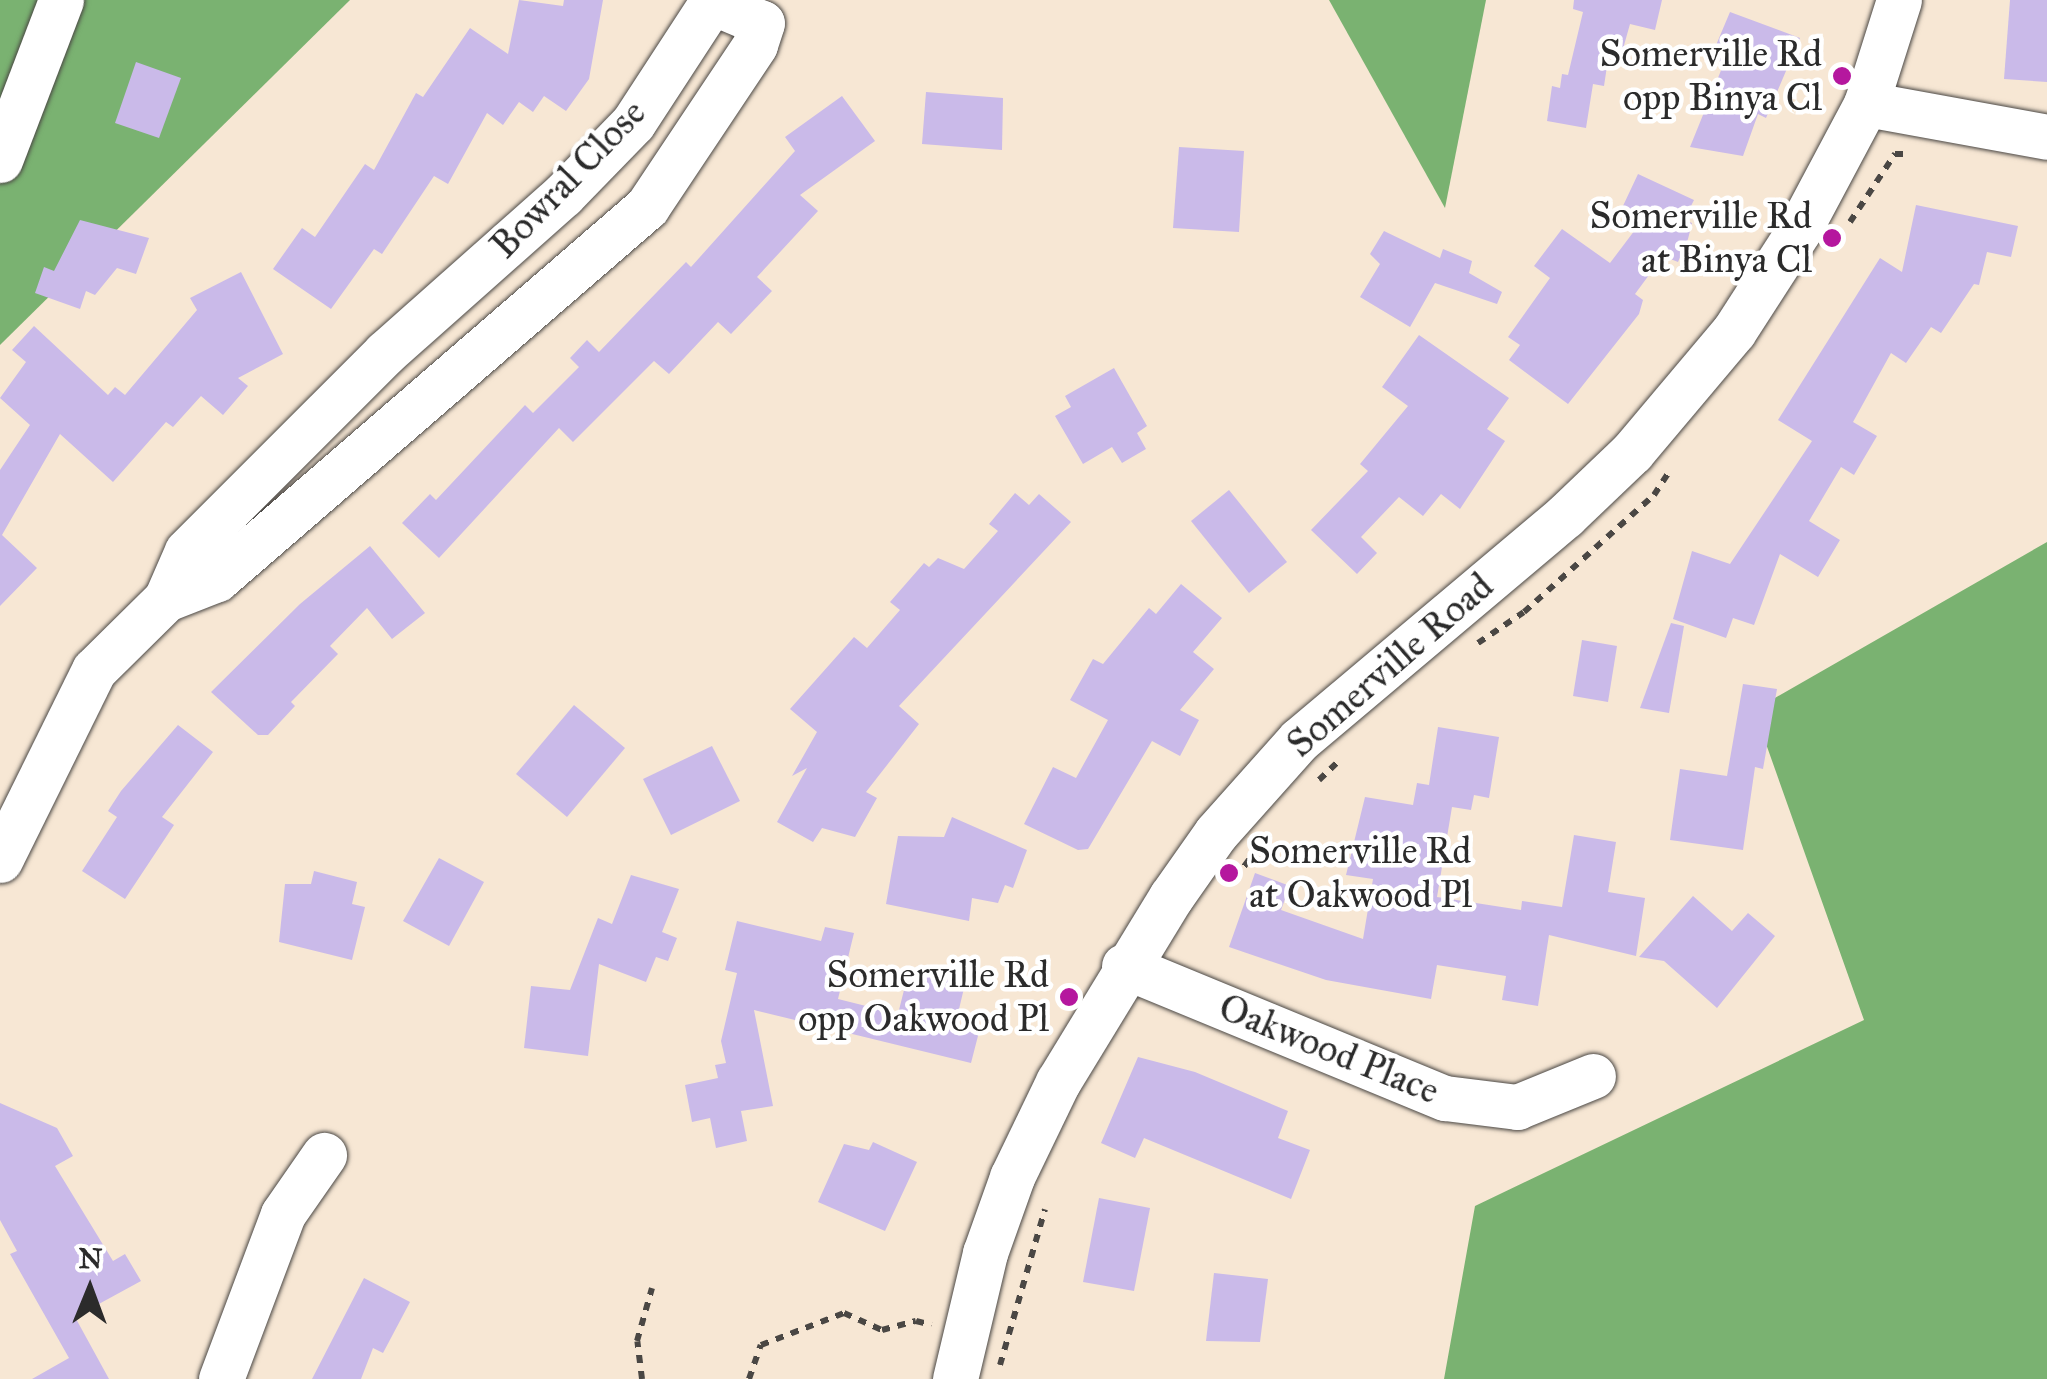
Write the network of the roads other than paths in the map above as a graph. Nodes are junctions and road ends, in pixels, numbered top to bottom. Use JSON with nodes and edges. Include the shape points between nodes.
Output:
{"nodes":[{"id":1,"x":61,"y":0,"type":"edge"},
{"id":2,"x":1899,"y":0,"type":"edge"},
{"id":3,"x":1866,"y":104,"type":"junction"},
{"id":4,"x":2047,"y":137,"type":"edge"},
{"id":5,"x":0,"y":160,"type":"edge"},
{"id":6,"x":166,"y":599,"type":"junction"},
{"id":7,"x":0,"y":860,"type":"edge"},
{"id":8,"x":1124,"y":966,"type":"junction"},
{"id":9,"x":1593,"y":1076,"type":"dead end"},
{"id":10,"x":324,"y":1155,"type":"dead end"},
{"id":11,"x":221,"y":1379,"type":"edge"},
{"id":12,"x":955,"y":1379,"type":"edge"}],
"edges":[{"from":1,"to":5,"type":"street"},
{"from":2,"to":3,"type":"street","name":"Somerville Road"},
{"from":3,"to":4,"type":"street"},
{"from":3,"to":8,"type":"street","name":"Somerville Road","via":[[1799,230],[1734,331],[1677,400],[1565,516],[1299,740],[1216,833]]},
{"from":6,"to":6,"type":"street","name":"Bowral Close","via":[[187,551],[633,122],[712,2],[762,22],[755,45],[648,207],[218,579]]},
{"from":6,"to":7,"type":"street","name":"Bowral Close","via":[[94,670]]},
{"from":8,"to":9,"type":"street","name":"Oakwood Place","via":[[1445,1098],[1517,1107]]},
{"from":8,"to":12,"type":"street","name":"Somerville Road","via":[[1012,1177]]},
{"from":10,"to":11,"type":"street","via":[[283,1214]]}]}
